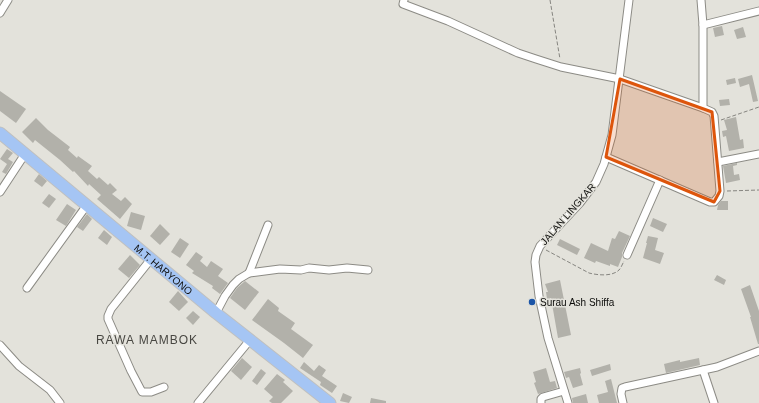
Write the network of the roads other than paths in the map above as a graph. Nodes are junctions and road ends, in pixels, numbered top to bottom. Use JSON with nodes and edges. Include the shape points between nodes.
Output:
{"nodes":[{"id":1,"x":8,"y":0,"type":"edge"},
{"id":2,"x":404,"y":0,"type":"edge"},
{"id":3,"x":630,"y":0,"type":"edge"},
{"id":4,"x":701,"y":0,"type":"edge"},
{"id":5,"x":759,"y":11,"type":"edge"},
{"id":6,"x":0,"y":13,"type":"edge"},
{"id":7,"x":704,"y":25,"type":"junction"},
{"id":8,"x":620,"y":79,"type":"junction"},
{"id":9,"x":703,"y":108,"type":"junction"},
{"id":10,"x":0,"y":133,"type":"edge"},
{"id":11,"x":25,"y":154,"type":"junction"},
{"id":12,"x":759,"y":154,"type":"edge"},
{"id":13,"x":606,"y":157,"type":"junction"},
{"id":14,"x":718,"y":162,"type":"junction"},
{"id":15,"x":660,"y":180,"type":"junction"},
{"id":16,"x":0,"y":192,"type":"edge"},
{"id":17,"x":87,"y":205,"type":"junction"},
{"id":18,"x":268,"y":225,"type":"dead end"},
{"id":19,"x":627,"y":255,"type":"road end"},
{"id":20,"x":152,"y":259,"type":"junction"},
{"id":21,"x":368,"y":270,"type":"dead end"},
{"id":22,"x":249,"y":273,"type":"junction"},
{"id":23,"x":27,"y":288,"type":"dead end"},
{"id":24,"x":216,"y":313,"type":"junction"},
{"id":25,"x":250,"y":340,"type":"junction"},
{"id":26,"x":0,"y":345,"type":"edge"},
{"id":27,"x":759,"y":351,"type":"edge"},
{"id":28,"x":703,"y":370,"type":"junction"},
{"id":29,"x":164,"y":387,"type":"dead end"},
{"id":30,"x":564,"y":391,"type":"junction"},
{"id":31,"x":60,"y":403,"type":"edge"},
{"id":32,"x":198,"y":403,"type":"edge"},
{"id":33,"x":330,"y":403,"type":"edge"},
{"id":34,"x":541,"y":403,"type":"edge"},
{"id":35,"x":568,"y":403,"type":"edge"},
{"id":36,"x":623,"y":403,"type":"edge"},
{"id":37,"x":714,"y":403,"type":"edge"}],
"edges":[{"from":1,"to":6,"type":"street"},
{"from":2,"to":8,"type":"street","via":[[403,4],[518,53],[561,67]]},
{"from":3,"to":8,"type":"street","name":"JALAN LINGKAR"},
{"from":4,"to":7,"type":"street"},
{"from":5,"to":7,"type":"street"},
{"from":7,"to":9,"type":"street"},
{"from":8,"to":9,"type":"street"},
{"from":8,"to":13,"type":"street","name":"JALAN LINGKAR","via":[[612,135]]},
{"from":9,"to":14,"type":"street","via":[[712,112],[715,122]]},
{"from":10,"to":11,"type":"highway","name":"M.T. HARYONO"},
{"from":11,"to":16,"type":"street"},
{"from":11,"to":17,"type":"highway","name":"M.T. HARYONO"},
{"from":12,"to":14,"type":"street"},
{"from":13,"to":15,"type":"street"},
{"from":13,"to":30,"type":"street","name":"JALAN LINGKAR","via":[[596,182],[540,246],[536,254],[539,296]]},
{"from":14,"to":15,"type":"street","via":[[720,191],[714,202]]},
{"from":15,"to":19,"type":"street"},
{"from":17,"to":20,"type":"highway","name":"M.T. HARYONO"},
{"from":17,"to":23,"type":"street"},
{"from":18,"to":22,"type":"street"},
{"from":20,"to":24,"type":"highway","name":"M.T. HARYONO"},
{"from":20,"to":29,"type":"street","via":[[111,309],[108,319],[142,392]]},
{"from":21,"to":22,"type":"street","via":[[309,268]]},
{"from":22,"to":24,"type":"street","via":[[233,285]]},
{"from":24,"to":25,"type":"highway","name":"M.T. HARYONO"},
{"from":25,"to":32,"type":"street"},
{"from":25,"to":33,"type":"highway","name":"M.T. HARYONO"},
{"from":26,"to":31,"type":"street","via":[[19,366],[50,390]]},
{"from":27,"to":28,"type":"street"},
{"from":28,"to":36,"type":"street","via":[[625,387],[621,391]]},
{"from":28,"to":37,"type":"street"},
{"from":30,"to":34,"type":"street","via":[[543,397]]},
{"from":30,"to":35,"type":"street","name":"JALAN LINGKAR"}]}
